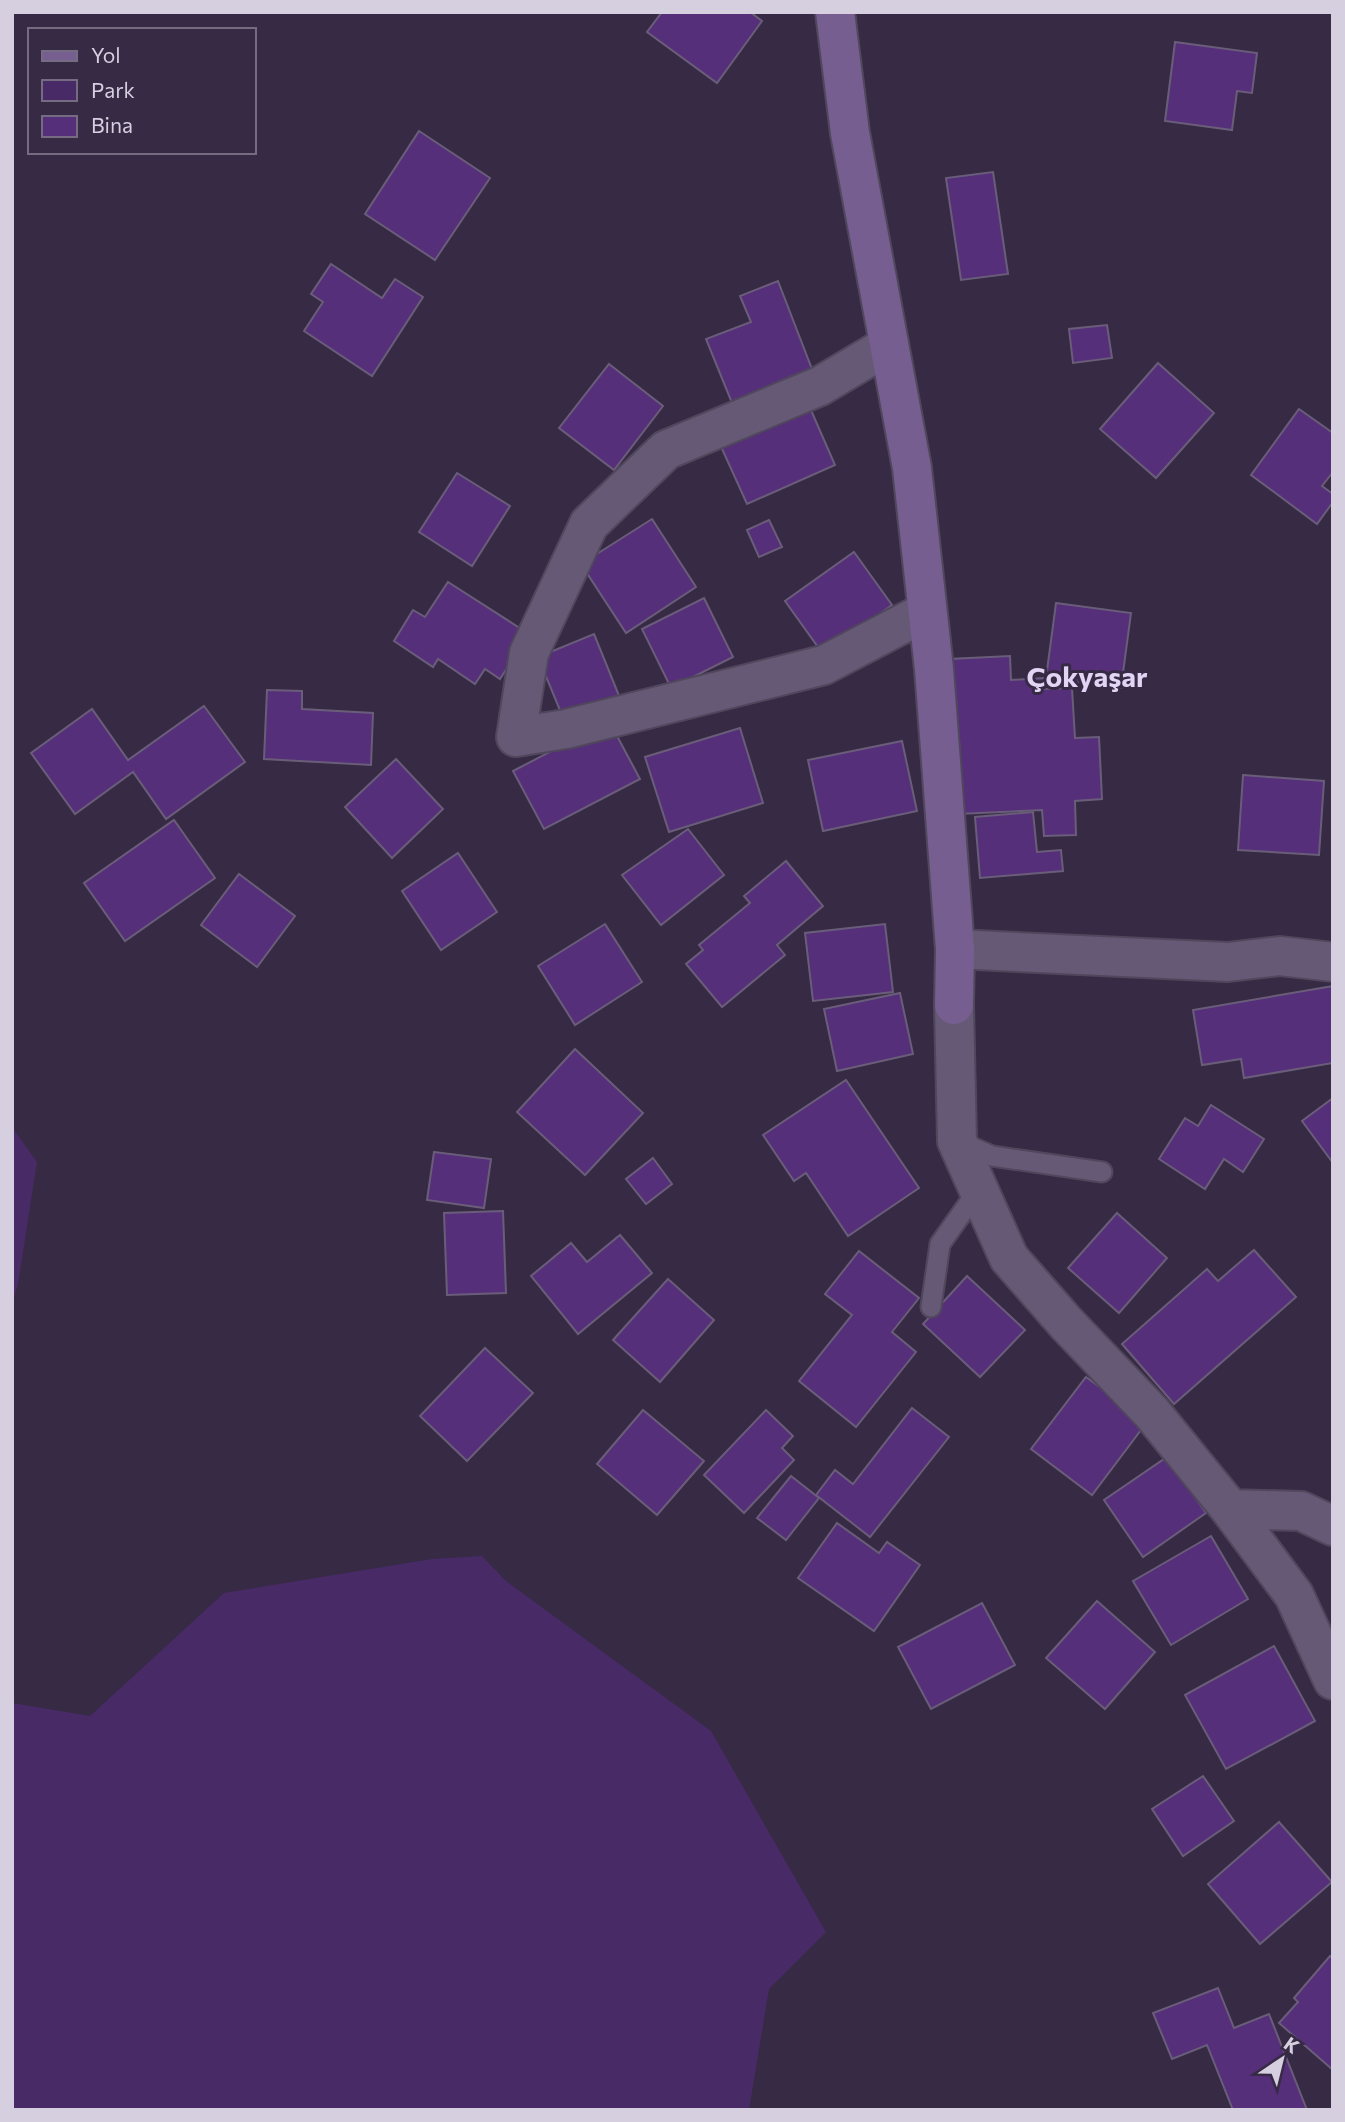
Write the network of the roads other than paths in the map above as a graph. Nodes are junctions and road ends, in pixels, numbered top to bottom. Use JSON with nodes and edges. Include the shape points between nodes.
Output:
{"nodes":[{"id":1,"x":835,"y":12,"type":"edge"},
{"id":2,"x":889,"y":345,"type":"junction"},
{"id":3,"x":927,"y":611,"type":"junction"},
{"id":4,"x":955,"y":948,"type":"junction"},
{"id":5,"x":1333,"y":962,"type":"edge"},
{"id":6,"x":957,"y":1141,"type":"junction"},
{"id":7,"x":1102,"y":1172,"type":"dead end"},
{"id":8,"x":979,"y":1189,"type":"junction"},
{"id":9,"x":931,"y":1307,"type":"dead end"},
{"id":10,"x":1230,"y":1509,"type":"junction"},
{"id":11,"x":1333,"y":1527,"type":"edge"},
{"id":12,"x":1333,"y":1680,"type":"edge"}],
"edges":[{"from":1,"to":2,"type":"street","via":[[850,133]]},
{"from":2,"to":3,"type":"street","via":[[912,468]]},
{"from":2,"to":3,"type":"street","via":[[820,386],[666,450],[589,524],[529,653],[516,737],[566,729],[824,665]]},
{"from":3,"to":4,"type":"street"},
{"from":4,"to":5,"type":"street","via":[[1228,962],[1280,956]]},
{"from":4,"to":6,"type":"street"},
{"from":6,"to":7,"type":"lane","via":[[992,1156]]},
{"from":6,"to":8,"type":"street"},
{"from":8,"to":9,"type":"lane","via":[[940,1244]]},
{"from":8,"to":10,"type":"street","via":[[1009,1258],[1152,1413]]},
{"from":10,"to":11,"type":"street","via":[[1301,1511]]},
{"from":10,"to":12,"type":"street","via":[[1294,1595]]}]}
